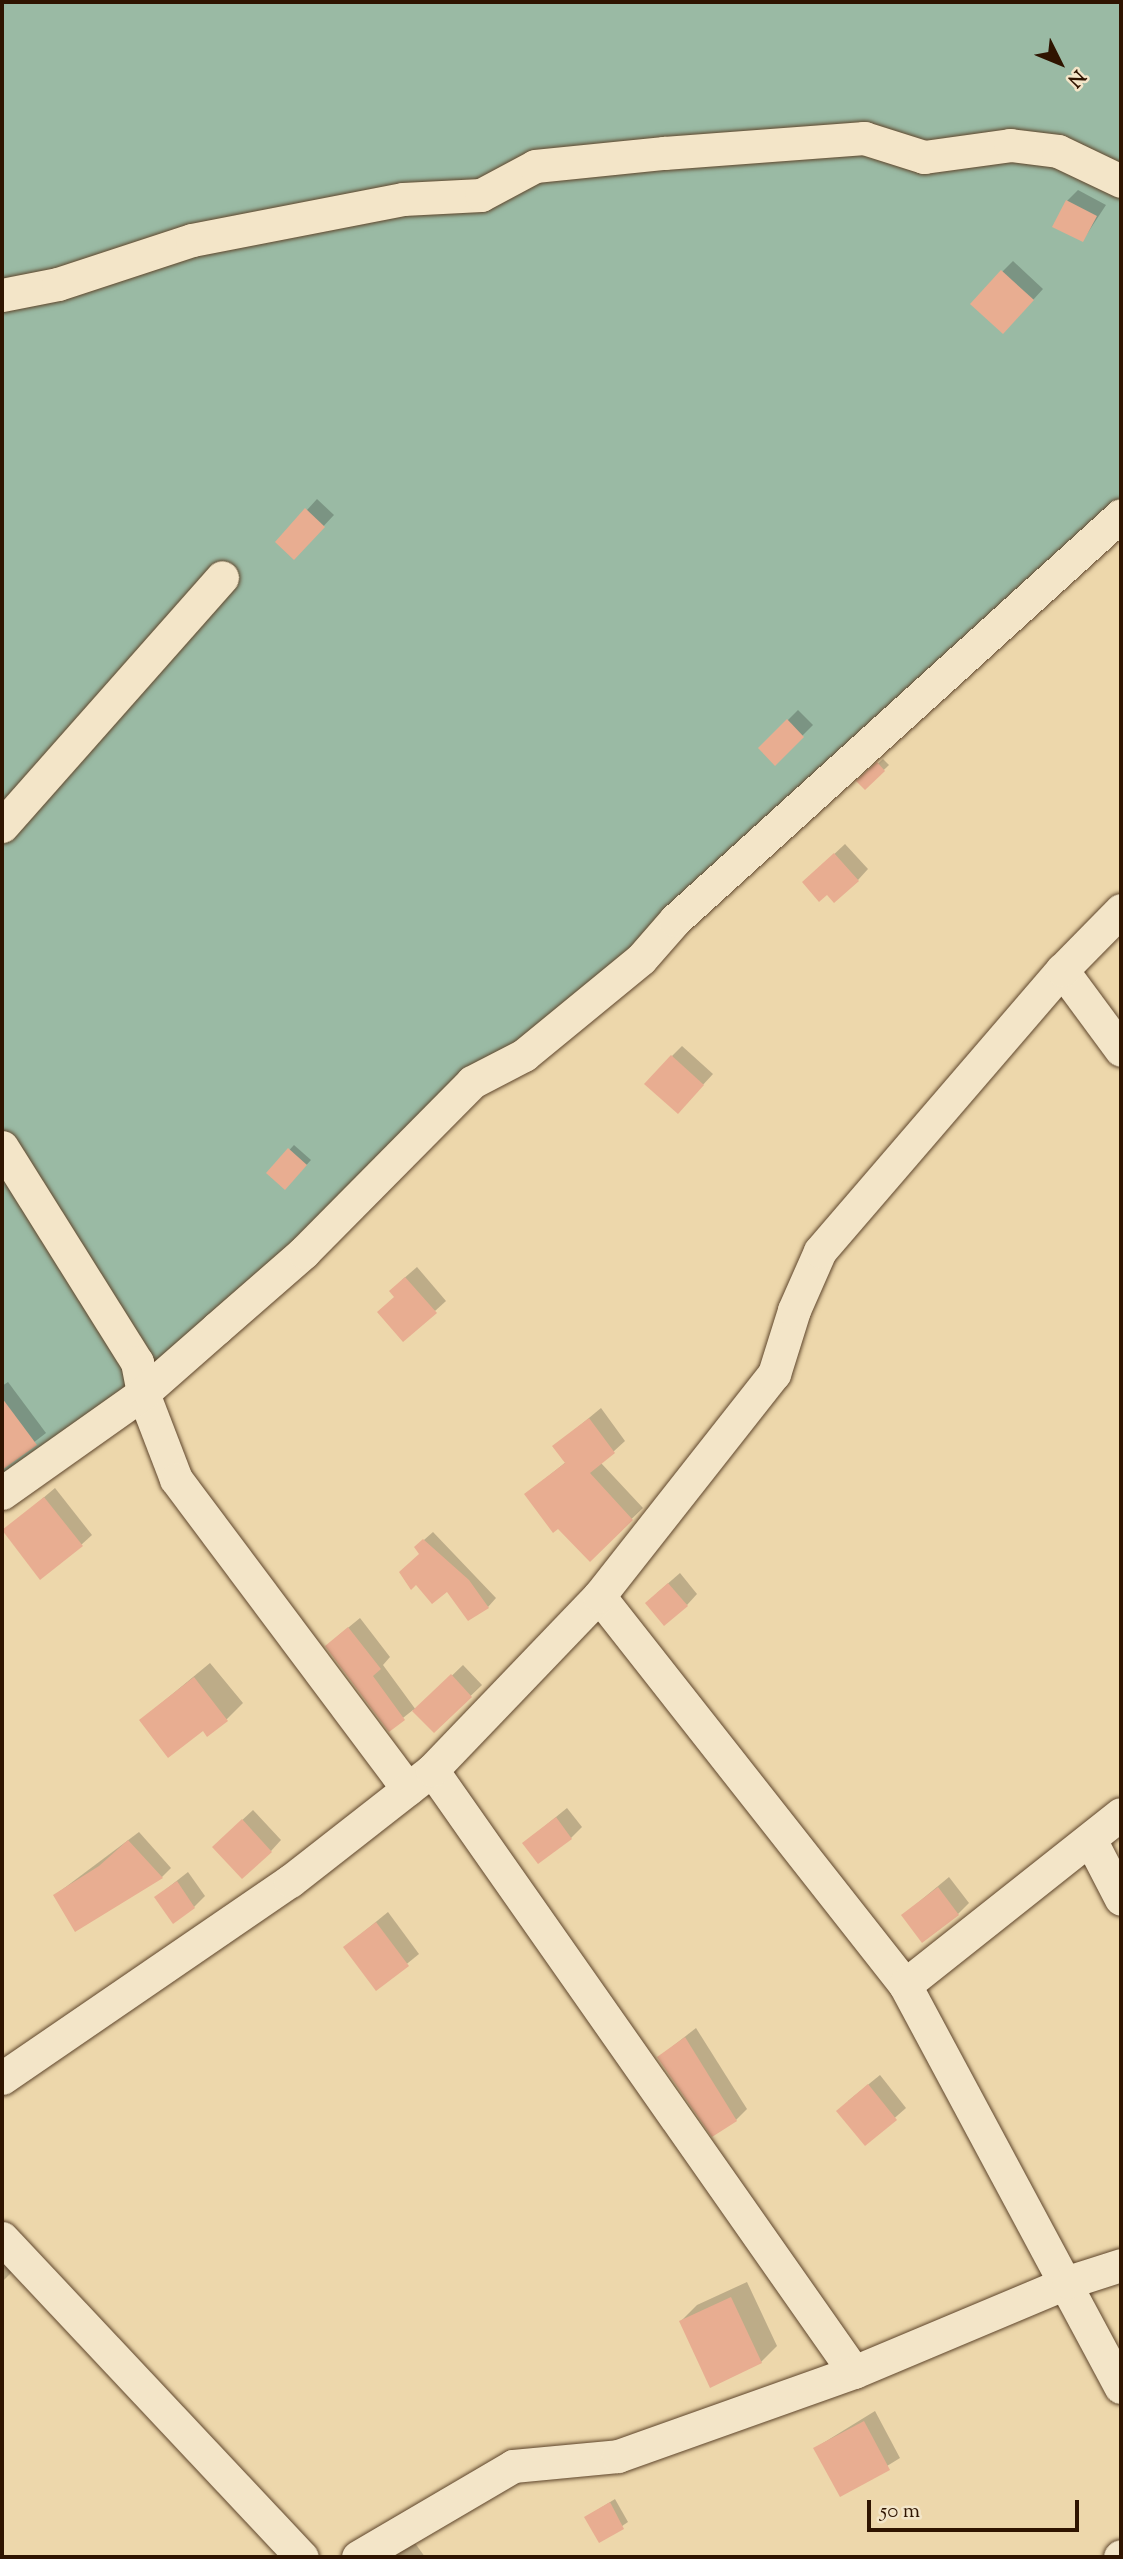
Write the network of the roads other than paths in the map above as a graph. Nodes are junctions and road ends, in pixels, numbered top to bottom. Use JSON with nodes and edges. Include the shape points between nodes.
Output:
{"nodes":[{"id":1,"x":1121,"y":181,"type":"edge"},
{"id":2,"x":2,"y":295,"type":"edge"},
{"id":3,"x":1121,"y":515,"type":"edge"},
{"id":4,"x":222,"y":577,"type":"dead end"},
{"id":5,"x":2,"y":826,"type":"edge"},
{"id":6,"x":1121,"y":910,"type":"edge"},
{"id":7,"x":1062,"y":970,"type":"junction"},
{"id":8,"x":1121,"y":1050,"type":"edge"},
{"id":9,"x":2,"y":1147,"type":"edge"},
{"id":10,"x":143,"y":1392,"type":"junction"},
{"id":11,"x":2,"y":1493,"type":"edge"},
{"id":12,"x":599,"y":1596,"type":"junction"},
{"id":13,"x":420,"y":1780,"type":"junction"},
{"id":14,"x":1121,"y":1814,"type":"edge"},
{"id":15,"x":1091,"y":1841,"type":"junction"},
{"id":16,"x":1121,"y":1899,"type":"edge"},
{"id":17,"x":905,"y":1985,"type":"junction"},
{"id":18,"x":2,"y":2078,"type":"edge"},
{"id":19,"x":2,"y":2238,"type":"edge"},
{"id":20,"x":1121,"y":2265,"type":"edge"},
{"id":21,"x":1068,"y":2282,"type":"junction"},
{"id":22,"x":854,"y":2372,"type":"junction"},
{"id":23,"x":1121,"y":2387,"type":"edge"},
{"id":24,"x":302,"y":2557,"type":"edge"},
{"id":25,"x":358,"y":2557,"type":"edge"}],
"edges":[{"from":1,"to":2,"type":"street","via":[[1058,151],[1010,145],[924,157],[864,138],[651,154],[535,166],[481,195],[402,198],[192,240],[58,284]]},
{"from":3,"to":10,"type":"street","via":[[675,920],[641,959],[524,1055],[472,1082],[304,1252]]},
{"from":4,"to":5,"type":"street"},
{"from":6,"to":7,"type":"street"},
{"from":7,"to":8,"type":"street"},
{"from":7,"to":12,"type":"street","via":[[820,1251],[794,1310],[774,1374]]},
{"from":9,"to":10,"type":"street","via":[[137,1362]]},
{"from":10,"to":11,"type":"street"},
{"from":10,"to":13,"type":"street","via":[[176,1479]]},
{"from":12,"to":13,"type":"street"},
{"from":12,"to":17,"type":"street"},
{"from":13,"to":18,"type":"street","via":[[290,1881]]},
{"from":13,"to":22,"type":"street"},
{"from":14,"to":15,"type":"street"},
{"from":15,"to":16,"type":"street"},
{"from":15,"to":17,"type":"street"},
{"from":17,"to":21,"type":"street"},
{"from":19,"to":24,"type":"street"},
{"from":20,"to":21,"type":"street"},
{"from":21,"to":22,"type":"street"},
{"from":21,"to":23,"type":"street"},
{"from":22,"to":25,"type":"street","via":[[618,2456],[513,2466]]}]}
